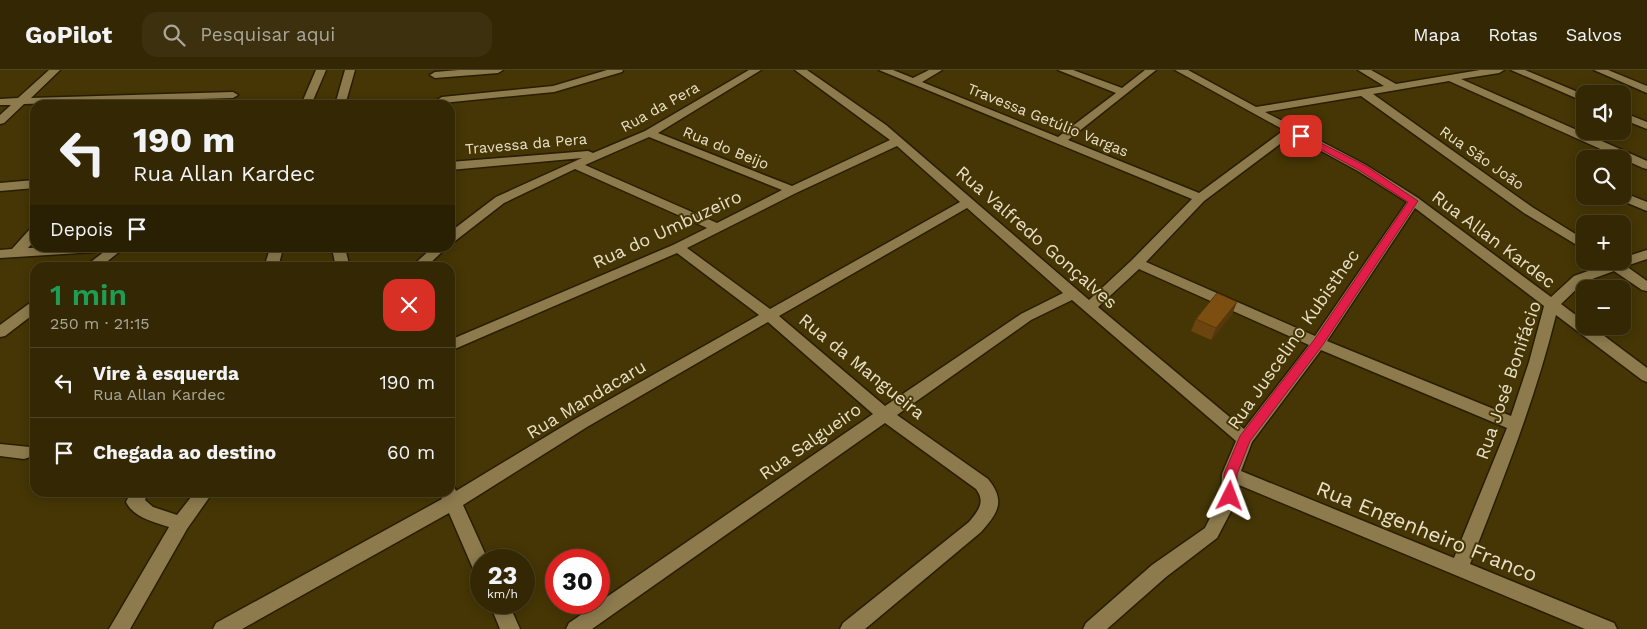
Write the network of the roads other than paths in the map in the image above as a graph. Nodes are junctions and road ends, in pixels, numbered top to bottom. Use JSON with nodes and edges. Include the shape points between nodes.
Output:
{"nodes":[{"id":1,"x":55,"y":70,"type":"edge"},
{"id":2,"x":321,"y":70,"type":"edge"},
{"id":3,"x":331,"y":70,"type":"edge"},
{"id":4,"x":350,"y":70,"type":"edge"},
{"id":5,"x":498,"y":70,"type":"edge"},
{"id":6,"x":618,"y":70,"type":"edge"},
{"id":7,"x":756,"y":70,"type":"edge"},
{"id":8,"x":800,"y":70,"type":"edge"},
{"id":9,"x":884,"y":70,"type":"edge"},
{"id":10,"x":937,"y":70,"type":"edge"},
{"id":11,"x":1063,"y":70,"type":"edge"},
{"id":12,"x":1151,"y":70,"type":"edge"},
{"id":13,"x":1180,"y":70,"type":"edge"},
{"id":14,"x":1363,"y":70,"type":"edge"},
{"id":15,"x":1499,"y":70,"type":"edge"},
{"id":16,"x":1516,"y":70,"type":"edge"},
{"id":17,"x":1599,"y":70,"type":"edge"},
{"id":18,"x":1449,"y":78,"type":"junction"},
{"id":19,"x":315,"y":80,"type":"junction"},
{"id":20,"x":914,"y":82,"type":"junction"},
{"id":21,"x":1392,"y":86,"type":"junction"},
{"id":22,"x":438,"y":87,"type":"edge"},
{"id":23,"x":1647,"y":90,"type":"edge"},
{"id":24,"x":1124,"y":92,"type":"junction"},
{"id":25,"x":1362,"y":92,"type":"junction"},
{"id":26,"x":234,"y":95,"type":"dead end"},
{"id":27,"x":1576,"y":95,"type":"edge"},
{"id":28,"x":81,"y":100,"type":"edge"},
{"id":29,"x":308,"y":100,"type":"edge"},
{"id":30,"x":341,"y":100,"type":"edge"},
{"id":31,"x":0,"y":102,"type":"edge"},
{"id":32,"x":20,"y":102,"type":"junction"},
{"id":33,"x":30,"y":102,"type":"edge"},
{"id":34,"x":1255,"y":110,"type":"junction"},
{"id":35,"x":1631,"y":119,"type":"edge"},
{"id":36,"x":0,"y":121,"type":"edge"},
{"id":37,"x":1647,"y":126,"type":"edge"},
{"id":38,"x":1291,"y":130,"type":"junction"},
{"id":39,"x":649,"y":133,"type":"junction"},
{"id":40,"x":898,"y":141,"type":"junction"},
{"id":41,"x":1060,"y":141,"type":"junction"},
{"id":42,"x":604,"y":152,"type":"junction"},
{"id":43,"x":575,"y":165,"type":"junction"},
{"id":44,"x":455,"y":166,"type":"edge"},
{"id":45,"x":1647,"y":166,"type":"edge"},
{"id":46,"x":30,"y":184,"type":"edge"},
{"id":47,"x":0,"y":187,"type":"edge"},
{"id":48,"x":792,"y":190,"type":"junction"},
{"id":49,"x":1200,"y":198,"type":"junction"},
{"id":50,"x":1631,"y":200,"type":"edge"},
{"id":51,"x":1414,"y":201,"type":"junction"},
{"id":52,"x":968,"y":202,"type":"junction"},
{"id":53,"x":1647,"y":207,"type":"edge"},
{"id":54,"x":718,"y":228,"type":"junction"},
{"id":55,"x":455,"y":234,"type":"edge"},
{"id":56,"x":30,"y":238,"type":"edge"},
{"id":57,"x":1576,"y":240,"type":"edge"},
{"id":58,"x":678,"y":248,"type":"junction"},
{"id":59,"x":32,"y":252,"type":"edge"},
{"id":60,"x":111,"y":252,"type":"edge"},
{"id":61,"x":434,"y":252,"type":"edge"},
{"id":62,"x":16,"y":253,"type":"junction"},
{"id":63,"x":0,"y":254,"type":"edge"},
{"id":64,"x":1647,"y":254,"type":"edge"},
{"id":65,"x":1631,"y":258,"type":"edge"},
{"id":66,"x":97,"y":262,"type":"edge"},
{"id":67,"x":423,"y":262,"type":"edge"},
{"id":68,"x":1137,"y":263,"type":"junction"},
{"id":69,"x":1599,"y":270,"type":"edge"},
{"id":70,"x":1623,"y":270,"type":"edge"},
{"id":71,"x":1647,"y":287,"type":"edge"},
{"id":72,"x":1073,"y":294,"type":"junction"},
{"id":73,"x":1552,"y":304,"type":"junction"},
{"id":74,"x":1089,"y":307,"type":"junction"},
{"id":75,"x":769,"y":315,"type":"junction"},
{"id":76,"x":28,"y":317,"type":"edge"},
{"id":77,"x":0,"y":332,"type":"edge"},
{"id":78,"x":1318,"y":343,"type":"junction"},
{"id":79,"x":455,"y":344,"type":"edge"},
{"id":80,"x":1647,"y":376,"type":"edge"},
{"id":81,"x":884,"y":414,"type":"junction"},
{"id":82,"x":1516,"y":425,"type":"junction"},
{"id":83,"x":1245,"y":439,"type":"junction"},
{"id":84,"x":0,"y":450,"type":"edge"},
{"id":85,"x":24,"y":452,"type":"dead end"},
{"id":86,"x":1230,"y":474,"type":"junction"},
{"id":87,"x":455,"y":495,"type":"edge"},
{"id":88,"x":138,"y":497,"type":"edge"},
{"id":89,"x":201,"y":497,"type":"edge"},
{"id":90,"x":451,"y":497,"type":"edge"},
{"id":91,"x":181,"y":524,"type":"junction"},
{"id":92,"x":474,"y":549,"type":"edge"},
{"id":93,"x":1459,"y":569,"type":"junction"},
{"id":94,"x":503,"y":614,"type":"edge"},
{"id":95,"x":119,"y":629,"type":"edge"},
{"id":96,"x":223,"y":629,"type":"edge"},
{"id":97,"x":510,"y":629,"type":"edge"},
{"id":98,"x":576,"y":629,"type":"edge"},
{"id":99,"x":850,"y":629,"type":"edge"},
{"id":100,"x":1093,"y":629,"type":"edge"},
{"id":101,"x":1608,"y":629,"type":"edge"}],
"edges":[{"from":1,"to":32,"type":"street"},
{"from":2,"to":19,"type":"street"},
{"from":3,"to":19,"type":"street"},
{"from":4,"to":30,"type":"street"},
{"from":5,"to":22,"type":"street"},
{"from":6,"to":22,"type":"street","via":[[554,90]]},
{"from":7,"to":39,"type":"street","name":"Rua da Pera"},
{"from":8,"to":40,"type":"street","name":"Rua Valfredo Gonçalves"},
{"from":9,"to":20,"type":"street","name":"Travessa Getúlio Vargas"},
{"from":10,"to":20,"type":"street"},
{"from":11,"to":24,"type":"street"},
{"from":12,"to":24,"type":"street"},
{"from":13,"to":34,"type":"street","name":"Rua Allan Kardec"},
{"from":14,"to":21,"type":"street"},
{"from":15,"to":18,"type":"street"},
{"from":16,"to":27,"type":"street"},
{"from":17,"to":23,"type":"street"},
{"from":18,"to":21,"type":"street"},
{"from":18,"to":45,"type":"street"},
{"from":19,"to":29,"type":"street"},
{"from":20,"to":41,"type":"street","name":"Travessa Getúlio Vargas"},
{"from":21,"to":25,"type":"street"},
{"from":24,"to":41,"type":"street"},
{"from":25,"to":34,"type":"street"},
{"from":25,"to":57,"type":"street","name":"Rua São João"},
{"from":26,"to":28,"type":"street"},
{"from":31,"to":32,"type":"street"},
{"from":32,"to":33,"type":"street"},
{"from":32,"to":36,"type":"street"},
{"from":34,"to":38,"type":"street","name":"Rua Allan Kardec"},
{"from":35,"to":37,"type":"street"},
{"from":38,"to":49,"type":"street"},
{"from":38,"to":51,"type":"street","name":"Rua Allan Kardec","via":[[1362,168]]},
{"from":39,"to":42,"type":"street","name":"Rua da Pera"},
{"from":39,"to":48,"type":"street","name":"Rua do Beijo"},
{"from":40,"to":48,"type":"street","name":"Rua do Umbuzeiro"},
{"from":40,"to":52,"type":"street","name":"Rua Valfredo Gonçalves"},
{"from":41,"to":49,"type":"street","name":"Travessa Getúlio Vargas"},
{"from":42,"to":43,"type":"street","name":"Rua da Pera"},
{"from":42,"to":44,"type":"street","name":"Travessa da Pera"},
{"from":43,"to":54,"type":"street"},
{"from":43,"to":55,"type":"street","name":"Rua da Pera","via":[[500,200]]},
{"from":46,"to":47,"type":"street"},
{"from":48,"to":54,"type":"street","name":"Rua do Umbuzeiro"},
{"from":49,"to":68,"type":"street"},
{"from":50,"to":53,"type":"street"},
{"from":51,"to":73,"type":"street","name":"Rua Allan Kardec"},
{"from":51,"to":78,"type":"street","name":"Rua Juscelino Kubisthec"},
{"from":52,"to":72,"type":"street","name":"Rua Valfredo Gonçalves"},
{"from":52,"to":75,"type":"street","name":"Rua Mandacaru"},
{"from":54,"to":58,"type":"street","name":"Rua do Umbuzeiro"},
{"from":56,"to":62,"type":"street"},
{"from":58,"to":75,"type":"street","name":"Rua da Mangueira"},
{"from":58,"to":79,"type":"street","name":"Rua do Umbuzeiro"},
{"from":59,"to":62,"type":"street"},
{"from":60,"to":66,"type":"street"},
{"from":61,"to":67,"type":"street"},
{"from":62,"to":63,"type":"street"},
{"from":64,"to":65,"type":"street","name":"Rua José Bonifácio"},
{"from":68,"to":74,"type":"street"},
{"from":68,"to":78,"type":"street"},
{"from":69,"to":73,"type":"street","name":"Rua José Bonifácio","via":[[1579,280]]},
{"from":70,"to":71,"type":"street"},
{"from":72,"to":74,"type":"street","name":"Rua Valfredo Gonçalves"},
{"from":72,"to":81,"type":"street","name":"Rua Salgueiro","via":[[1026,317]]},
{"from":73,"to":80,"type":"street","name":"Rua Allan Kardec"},
{"from":73,"to":82,"type":"street","name":"Rua José Bonifácio"},
{"from":74,"to":83,"type":"street","name":"Rua Valfredo Gonçalves"},
{"from":75,"to":81,"type":"street","name":"Rua da Mangueira"},
{"from":75,"to":87,"type":"street","name":"Rua Mandacaru"},
{"from":76,"to":77,"type":"street"},
{"from":78,"to":82,"type":"street"},
{"from":78,"to":83,"type":"street","name":"Rua Juscelino Kubisthec"},
{"from":81,"to":98,"type":"street","name":"Rua Salgueiro"},
{"from":81,"to":99,"type":"street","name":"Rua da Mangueira","via":[[978,480],[988,490],[991,500],[975,527]]},
{"from":82,"to":93,"type":"street","name":"Rua José Bonifácio"},
{"from":83,"to":86,"type":"street","name":"Rua Juscelino Kubisthec"},
{"from":84,"to":85,"type":"street"},
{"from":86,"to":93,"type":"street","name":"Rua Engenheiro Franco"},
{"from":86,"to":100,"type":"street","name":"Rua Juscelino Kubisthec","via":[[1230,496],[1211,534],[1159,571]]},
{"from":88,"to":91,"type":"street","via":[[135,502],[147,512]]},
{"from":89,"to":91,"type":"street"},
{"from":90,"to":92,"type":"street"},
{"from":90,"to":96,"type":"street","name":"Rua Mandacaru"},
{"from":91,"to":95,"type":"street"},
{"from":93,"to":101,"type":"street","name":"Rua Engenheiro Franco"},
{"from":94,"to":97,"type":"street"}]}
